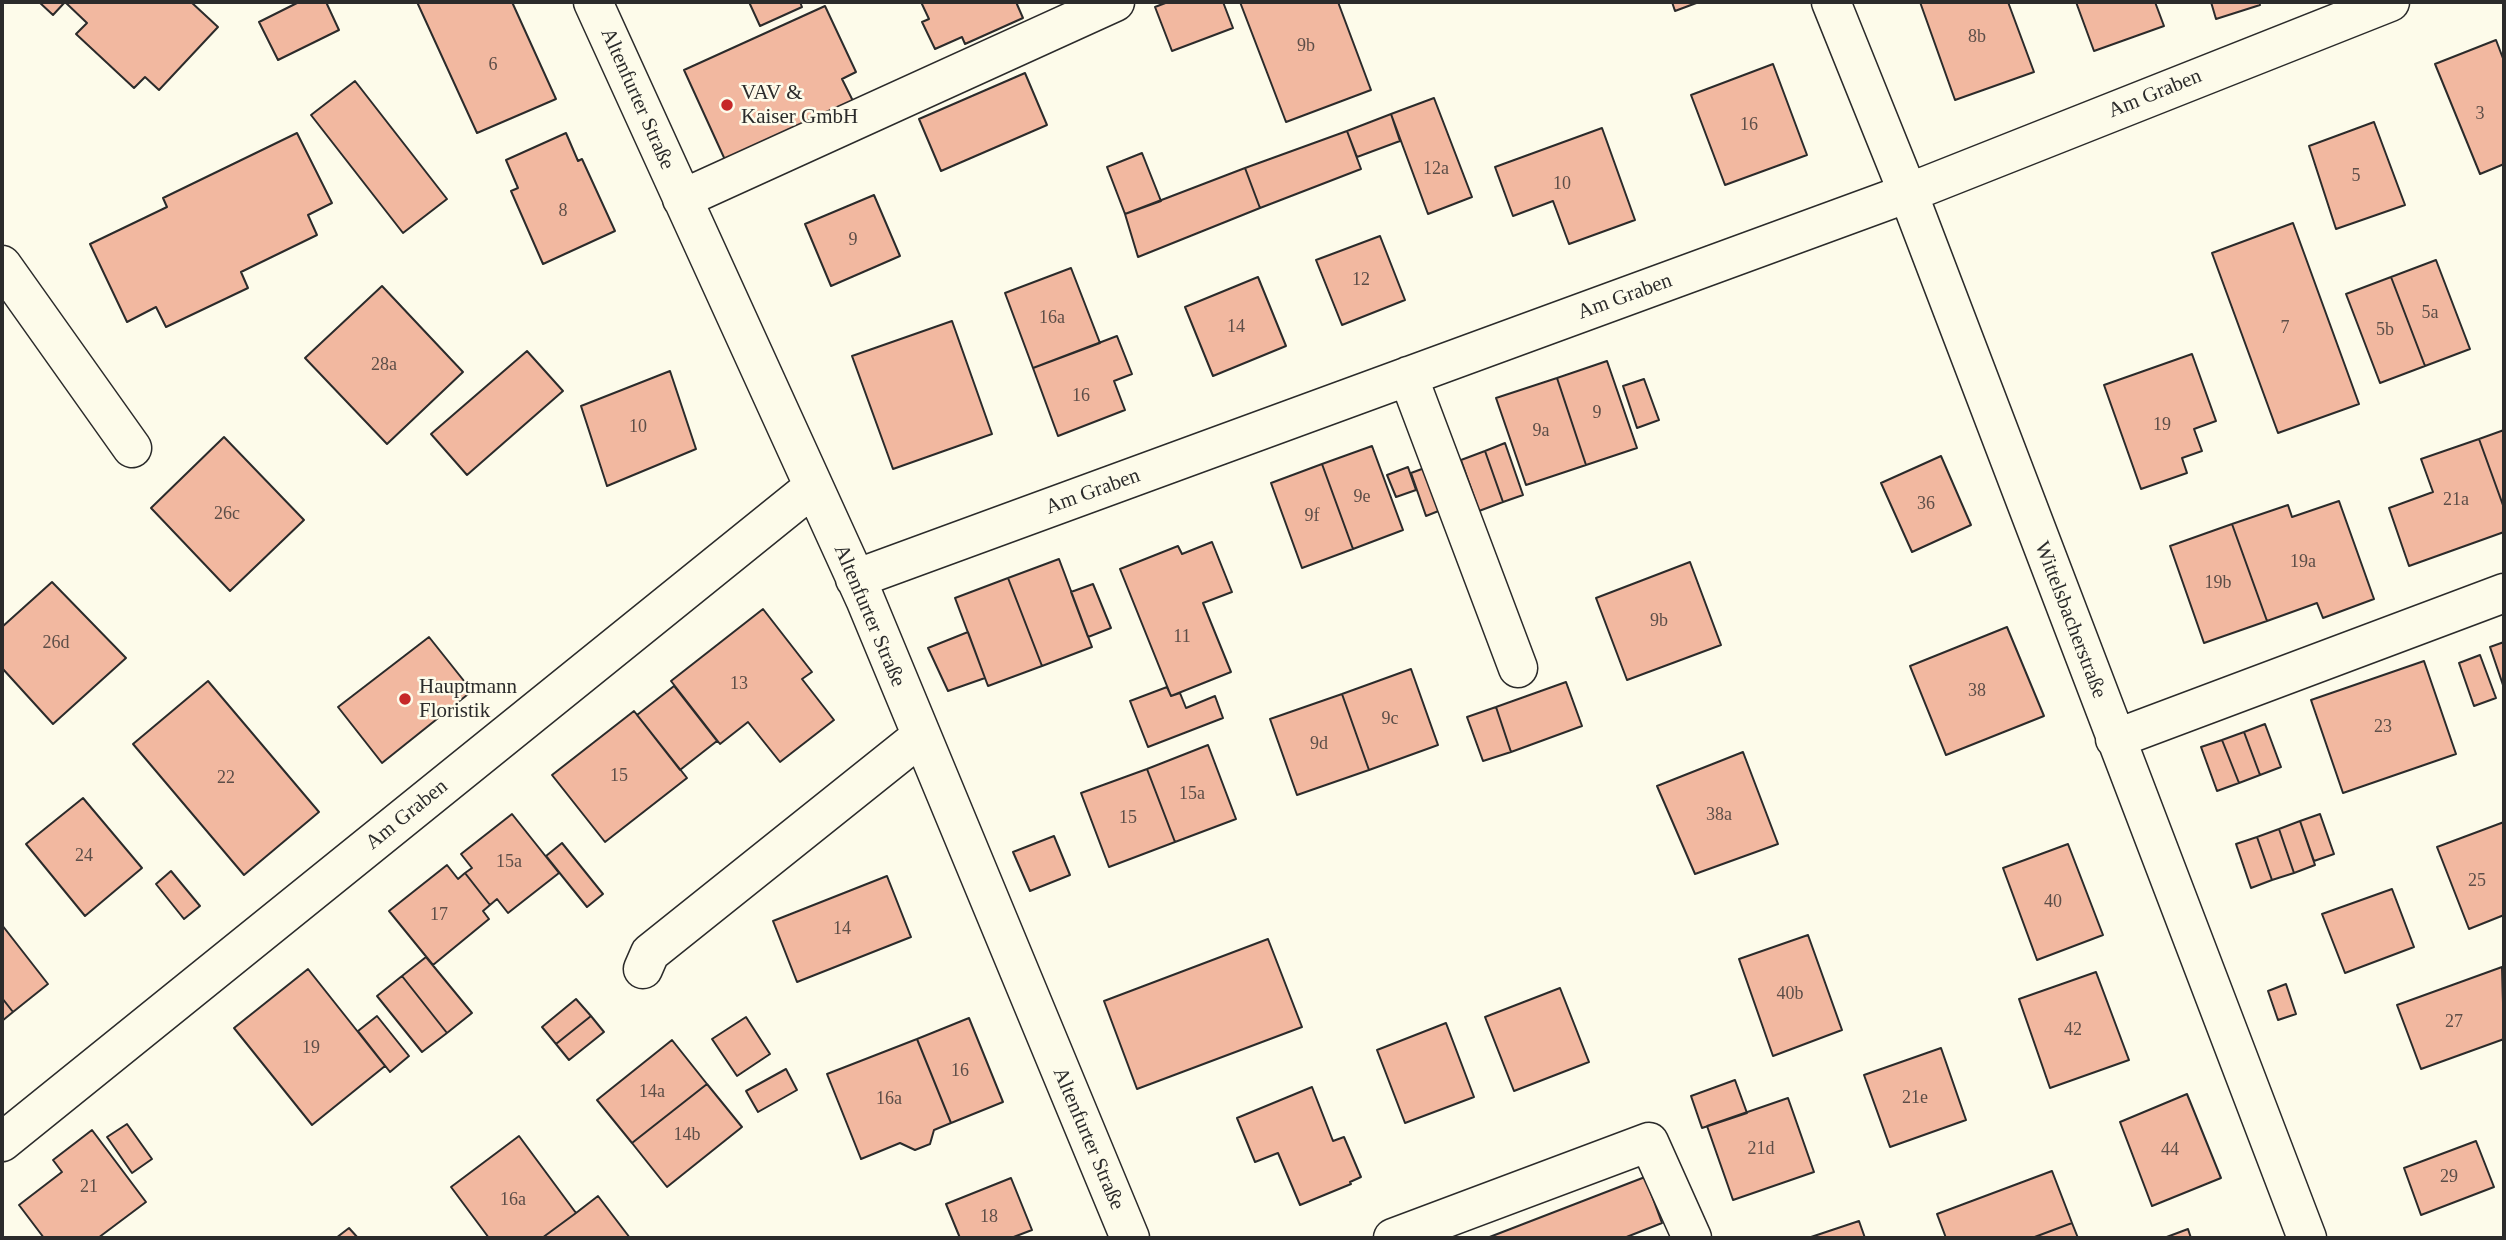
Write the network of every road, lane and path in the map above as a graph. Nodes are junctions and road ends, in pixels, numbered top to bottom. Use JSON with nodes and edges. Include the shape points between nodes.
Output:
{"nodes":[{"id":1,"x":593,"y":2,"type":"edge"},
{"id":2,"x":1115,"y":2,"type":"edge"},
{"id":3,"x":1831,"y":2,"type":"edge"},
{"id":4,"x":2390,"y":2,"type":"edge"},
{"id":5,"x":1908,"y":193,"type":"junction"},
{"id":6,"x":682,"y":199,"type":"junction"},
{"id":7,"x":2,"y":265,"type":"edge"},
{"id":8,"x":1408,"y":376,"type":"junction"},
{"id":9,"x":132,"y":448,"type":"dead end"},
{"id":10,"x":812,"y":488,"type":"junction"},
{"id":11,"x":855,"y":579,"type":"junction"},
{"id":12,"x":2504,"y":593,"type":"edge"},
{"id":13,"x":1518,"y":668,"type":"dead end"},
{"id":14,"x":920,"y":737,"type":"junction"},
{"id":15,"x":2115,"y":739,"type":"junction"},
{"id":16,"x":643,"y":969,"type":"dead end"},
{"id":17,"x":2,"y":1142,"type":"edge"},
{"id":18,"x":1130,"y":1238,"type":"edge"},
{"id":19,"x":1393,"y":1238,"type":"edge"},
{"id":20,"x":1692,"y":1238,"type":"edge"},
{"id":21,"x":2307,"y":1238,"type":"edge"}],
"edges":[{"from":1,"to":6,"type":"street","name":"Altenfurter Straße"},
{"from":2,"to":6,"type":"street"},
{"from":3,"to":5,"type":"street","name":"Wittelsbacherstraße"},
{"from":4,"to":5,"type":"street","name":"Am Graben"},
{"from":5,"to":8,"type":"street","name":"Am Graben"},
{"from":5,"to":15,"type":"street","name":"Wittelsbacherstraße"},
{"from":6,"to":10,"type":"street","name":"Altenfurter Straße"},
{"from":7,"to":9,"type":"street"},
{"from":8,"to":11,"type":"street","name":"Am Graben"},
{"from":8,"to":13,"type":"street"},
{"from":10,"to":11,"type":"street","name":"Altenfurter Straße"},
{"from":10,"to":17,"type":"street","name":"Am Graben"},
{"from":11,"to":14,"type":"street","name":"Altenfurter Straße"},
{"from":12,"to":15,"type":"street"},
{"from":14,"to":16,"type":"street","via":[[649,953]]},
{"from":14,"to":18,"type":"street","name":"Altenfurter Straße"},
{"from":15,"to":21,"type":"street","name":"Wittelsbacherstraße"},
{"from":19,"to":20,"type":"street","via":[[1649,1142]]}]}
